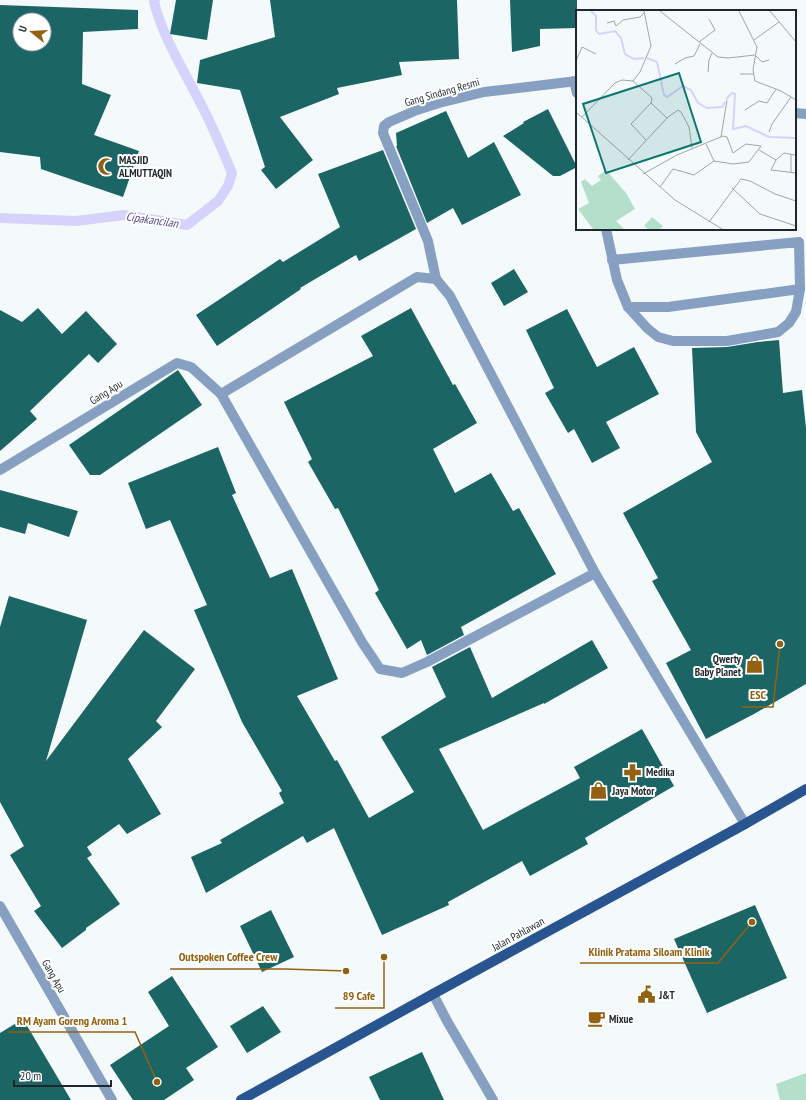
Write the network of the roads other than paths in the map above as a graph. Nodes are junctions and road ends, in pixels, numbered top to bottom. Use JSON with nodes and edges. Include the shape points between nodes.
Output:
{"nodes":[{"id":1,"x":576,"y":81,"type":"edge"},
{"id":2,"x":796,"y":112,"type":"edge"},
{"id":3,"x":806,"y":114,"type":"edge"},
{"id":4,"x":606,"y":230,"type":"edge"},
{"id":5,"x":612,"y":260,"type":"junction"},
{"id":6,"x":436,"y":280,"type":"junction"},
{"id":7,"x":800,"y":288,"type":"junction"},
{"id":8,"x":628,"y":307,"type":"junction"},
{"id":9,"x":221,"y":394,"type":"junction"},
{"id":10,"x":0,"y":470,"type":"edge"},
{"id":11,"x":595,"y":573,"type":"junction"},
{"id":12,"x":806,"y":789,"type":"edge"},
{"id":13,"x":745,"y":824,"type":"junction"},
{"id":14,"x":0,"y":906,"type":"edge"},
{"id":15,"x":433,"y":994,"type":"junction"},
{"id":16,"x":112,"y":1100,"type":"edge"},
{"id":17,"x":241,"y":1100,"type":"edge"},
{"id":18,"x":493,"y":1100,"type":"edge"}],
"edges":[{"from":1,"to":6,"type":"street","name":"Gang Sindang Resmi","via":[[484,92],[418,110],[384,126],[383,133],[428,240]]},
{"from":2,"to":3,"type":"street"},
{"from":4,"to":5,"type":"street"},
{"from":5,"to":7,"type":"street","via":[[799,242]]},
{"from":5,"to":8,"type":"street"},
{"from":6,"to":9,"type":"street","via":[[417,277]]},
{"from":6,"to":11,"type":"street","via":[[450,296]]},
{"from":7,"to":8,"type":"street","via":[[668,307]]},
{"from":7,"to":8,"type":"street","via":[[796,312],[789,323],[778,332],[727,341],[673,341],[658,336]]},
{"from":9,"to":10,"type":"street","name":"Gang Apu","via":[[191,367],[177,363]]},
{"from":9,"to":11,"type":"street","name":"Gang Apu","via":[[358,635],[380,669],[402,673],[427,662]]},
{"from":11,"to":13,"type":"street"},
{"from":12,"to":13,"type":"main road","name":"Jalan Pahlawan"},
{"from":13,"to":15,"type":"main road","name":"Jalan Pahlawan"},
{"from":14,"to":16,"type":"street","name":"Gang Apu"},
{"from":15,"to":17,"type":"main road","name":"Jalan Pahlawan"},
{"from":15,"to":18,"type":"street"}]}
